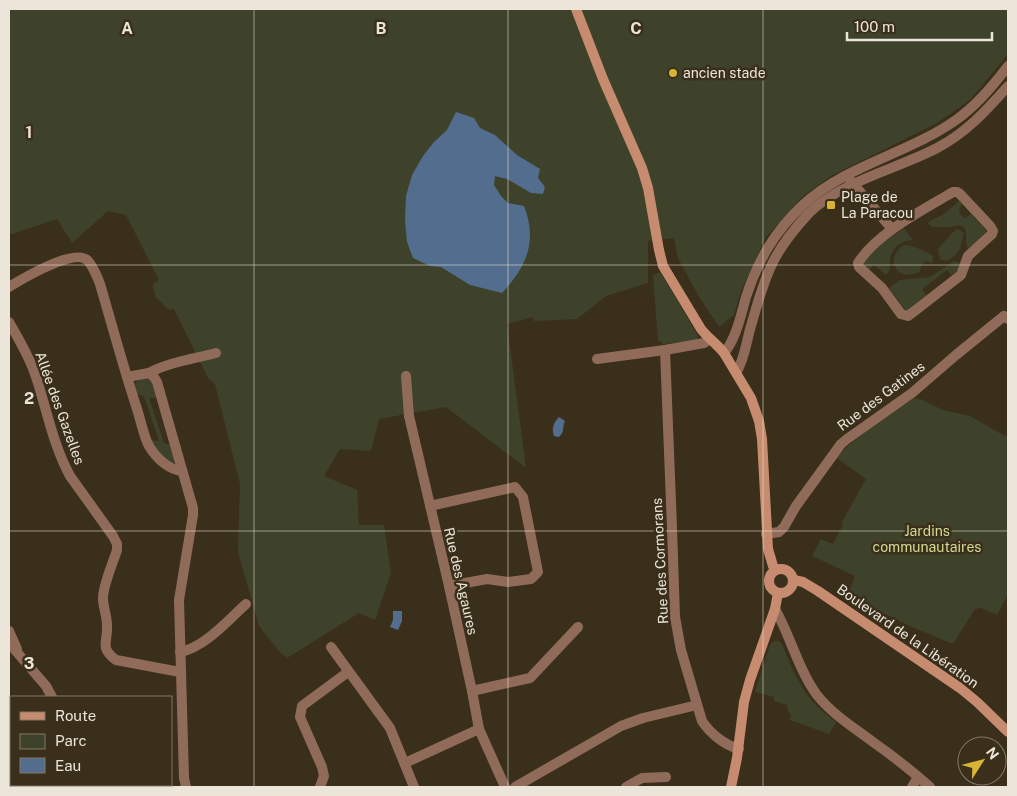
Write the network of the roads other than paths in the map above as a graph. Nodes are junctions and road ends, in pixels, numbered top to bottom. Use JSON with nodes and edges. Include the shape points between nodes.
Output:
{"nodes":[{"id":1,"x":576,"y":9,"type":"edge"},
{"id":2,"x":1008,"y":66,"type":"edge"},
{"id":3,"x":1008,"y":86,"type":"edge"},
{"id":4,"x":847,"y":175,"type":"junction"},
{"id":5,"x":854,"y":184,"type":"junction"},
{"id":6,"x":892,"y":229,"type":"junction"},
{"id":7,"x":9,"y":287,"type":"edge"},
{"id":8,"x":1008,"y":319,"type":"edge"},
{"id":9,"x":9,"y":322,"type":"edge"},
{"id":10,"x":710,"y":339,"type":"junction"},
{"id":11,"x":665,"y":350,"type":"junction"},
{"id":12,"x":216,"y":353,"type":"dead end"},
{"id":13,"x":724,"y":353,"type":"junction"},
{"id":14,"x":597,"y":359,"type":"dead end"},
{"id":15,"x":149,"y":373,"type":"junction"},
{"id":16,"x":736,"y":373,"type":"junction"},
{"id":17,"x":406,"y":376,"type":"dead end"},
{"id":18,"x":127,"y":377,"type":"junction"},
{"id":19,"x":182,"y":472,"type":"junction"},
{"id":20,"x":430,"y":506,"type":"junction"},
{"id":21,"x":766,"y":534,"type":"junction"},
{"id":22,"x":776,"y":570,"type":"junction"},
{"id":23,"x":794,"y":580,"type":"junction"},
{"id":24,"x":449,"y":586,"type":"junction"},
{"id":25,"x":778,"y":593,"type":"junction"},
{"id":26,"x":246,"y":604,"type":"dead end"},
{"id":27,"x":775,"y":609,"type":"junction"},
{"id":28,"x":578,"y":627,"type":"dead end"},
{"id":29,"x":9,"y":631,"type":"edge"},
{"id":30,"x":9,"y":644,"type":"edge"},
{"id":31,"x":331,"y":647,"type":"dead end"},
{"id":32,"x":180,"y":652,"type":"junction"},
{"id":33,"x":21,"y":657,"type":"junction"},
{"id":34,"x":180,"y":672,"type":"junction"},
{"id":35,"x":348,"y":672,"type":"junction"},
{"id":36,"x":472,"y":691,"type":"junction"},
{"id":37,"x":51,"y":696,"type":"edge"},
{"id":38,"x":697,"y":705,"type":"junction"},
{"id":39,"x":479,"y":729,"type":"junction"},
{"id":40,"x":1008,"y":732,"type":"edge"},
{"id":41,"x":739,"y":749,"type":"junction"},
{"id":42,"x":404,"y":763,"type":"junction"},
{"id":43,"x":666,"y":777,"type":"dead end"},
{"id":44,"x":918,"y":777,"type":"junction"},
{"id":45,"x":186,"y":787,"type":"edge"},
{"id":46,"x":320,"y":787,"type":"edge"},
{"id":47,"x":414,"y":787,"type":"edge"},
{"id":48,"x":505,"y":787,"type":"edge"},
{"id":49,"x":515,"y":787,"type":"edge"},
{"id":50,"x":626,"y":787,"type":"edge"},
{"id":51,"x":731,"y":787,"type":"edge"},
{"id":52,"x":912,"y":787,"type":"edge"},
{"id":53,"x":930,"y":787,"type":"edge"}],
"edges":[{"from":1,"to":10,"type":"street","via":[[642,168],[663,266]]},
{"from":2,"to":4,"type":"street","via":[[981,98],[955,120]]},
{"from":3,"to":5,"type":"street","via":[[978,120],[938,148]]},
{"from":4,"to":5,"type":"street"},
{"from":4,"to":13,"type":"street","via":[[816,194],[778,231],[755,274]]},
{"from":5,"to":6,"type":"street"},
{"from":5,"to":16,"type":"street","via":[[810,213],[773,262]]},
{"from":6,"to":6,"type":"street","via":[[858,263],[901,314],[908,316],[961,275],[968,256],[993,231],[957,192]]},
{"from":7,"to":18,"type":"street","via":[[44,267],[74,257],[87,260],[97,277]]},
{"from":8,"to":21,"type":"street","name":"Rue des Gatines","via":[[1004,316],[912,393],[847,439],[832,455],[784,527],[779,532]]},
{"from":9,"to":34,"type":"street","name":"Allée des Gazelles","via":[[30,361],[65,468],[117,544],[102,599],[108,655],[116,660]]},
{"from":10,"to":11,"type":"street"},
{"from":10,"to":13,"type":"street"},
{"from":11,"to":14,"type":"street"},
{"from":11,"to":38,"type":"street","name":"Rue des Cormorans","via":[[675,617]]},
{"from":12,"to":15,"type":"street"},
{"from":13,"to":16,"type":"street"},
{"from":15,"to":18,"type":"street"},
{"from":15,"to":19,"type":"street","via":[[156,382]]},
{"from":16,"to":21,"type":"street","via":[[751,398],[759,421]]},
{"from":17,"to":20,"type":"street","name":"Rue des Agaures","via":[[409,416]]},
{"from":18,"to":19,"type":"street","via":[[149,446],[166,464]]},
{"from":19,"to":32,"type":"street","via":[[194,515],[179,600]]},
{"from":20,"to":24,"type":"street","name":"Rue des Agaures"},
{"from":20,"to":24,"type":"street","via":[[515,487],[523,497],[538,572],[531,578],[508,582],[487,579]]},
{"from":21,"to":22,"type":"street","via":[[770,558]]},
{"from":22,"to":23,"type":"street","via":[[787,570]]},
{"from":22,"to":25,"type":"street","via":[[769,583]]},
{"from":23,"to":25,"type":"street","via":[[789,591]]},
{"from":23,"to":40,"type":"street","name":"Boulevard de la Libération","via":[[810,586],[960,688]]},
{"from":24,"to":36,"type":"street","name":"Rue des Agaures"},
{"from":25,"to":27,"type":"street"},
{"from":26,"to":32,"type":"street","via":[[210,637]]},
{"from":27,"to":41,"type":"street","via":[[744,702]]},
{"from":27,"to":44,"type":"street","via":[[816,693],[831,710]]},
{"from":28,"to":36,"type":"street","via":[[530,678]]},
{"from":29,"to":33,"type":"street"},
{"from":30,"to":33,"type":"street"},
{"from":31,"to":35,"type":"street"},
{"from":32,"to":34,"type":"street"},
{"from":33,"to":37,"type":"street"},
{"from":34,"to":45,"type":"street"},
{"from":35,"to":42,"type":"street","via":[[390,728]]},
{"from":35,"to":46,"type":"street","via":[[302,706],[300,717],[322,767],[324,776]]},
{"from":36,"to":39,"type":"street","name":"Rue des Agaures"},
{"from":38,"to":41,"type":"street","name":"Rue des Cormorans","via":[[706,727]]},
{"from":38,"to":49,"type":"street","via":[[621,726]]},
{"from":39,"to":42,"type":"street"},
{"from":39,"to":48,"type":"street","name":"Rue des Agaures"},
{"from":41,"to":51,"type":"street"},
{"from":42,"to":47,"type":"street"},
{"from":43,"to":50,"type":"street","via":[[642,778]]},
{"from":44,"to":52,"type":"street"},
{"from":44,"to":53,"type":"street"}]}
